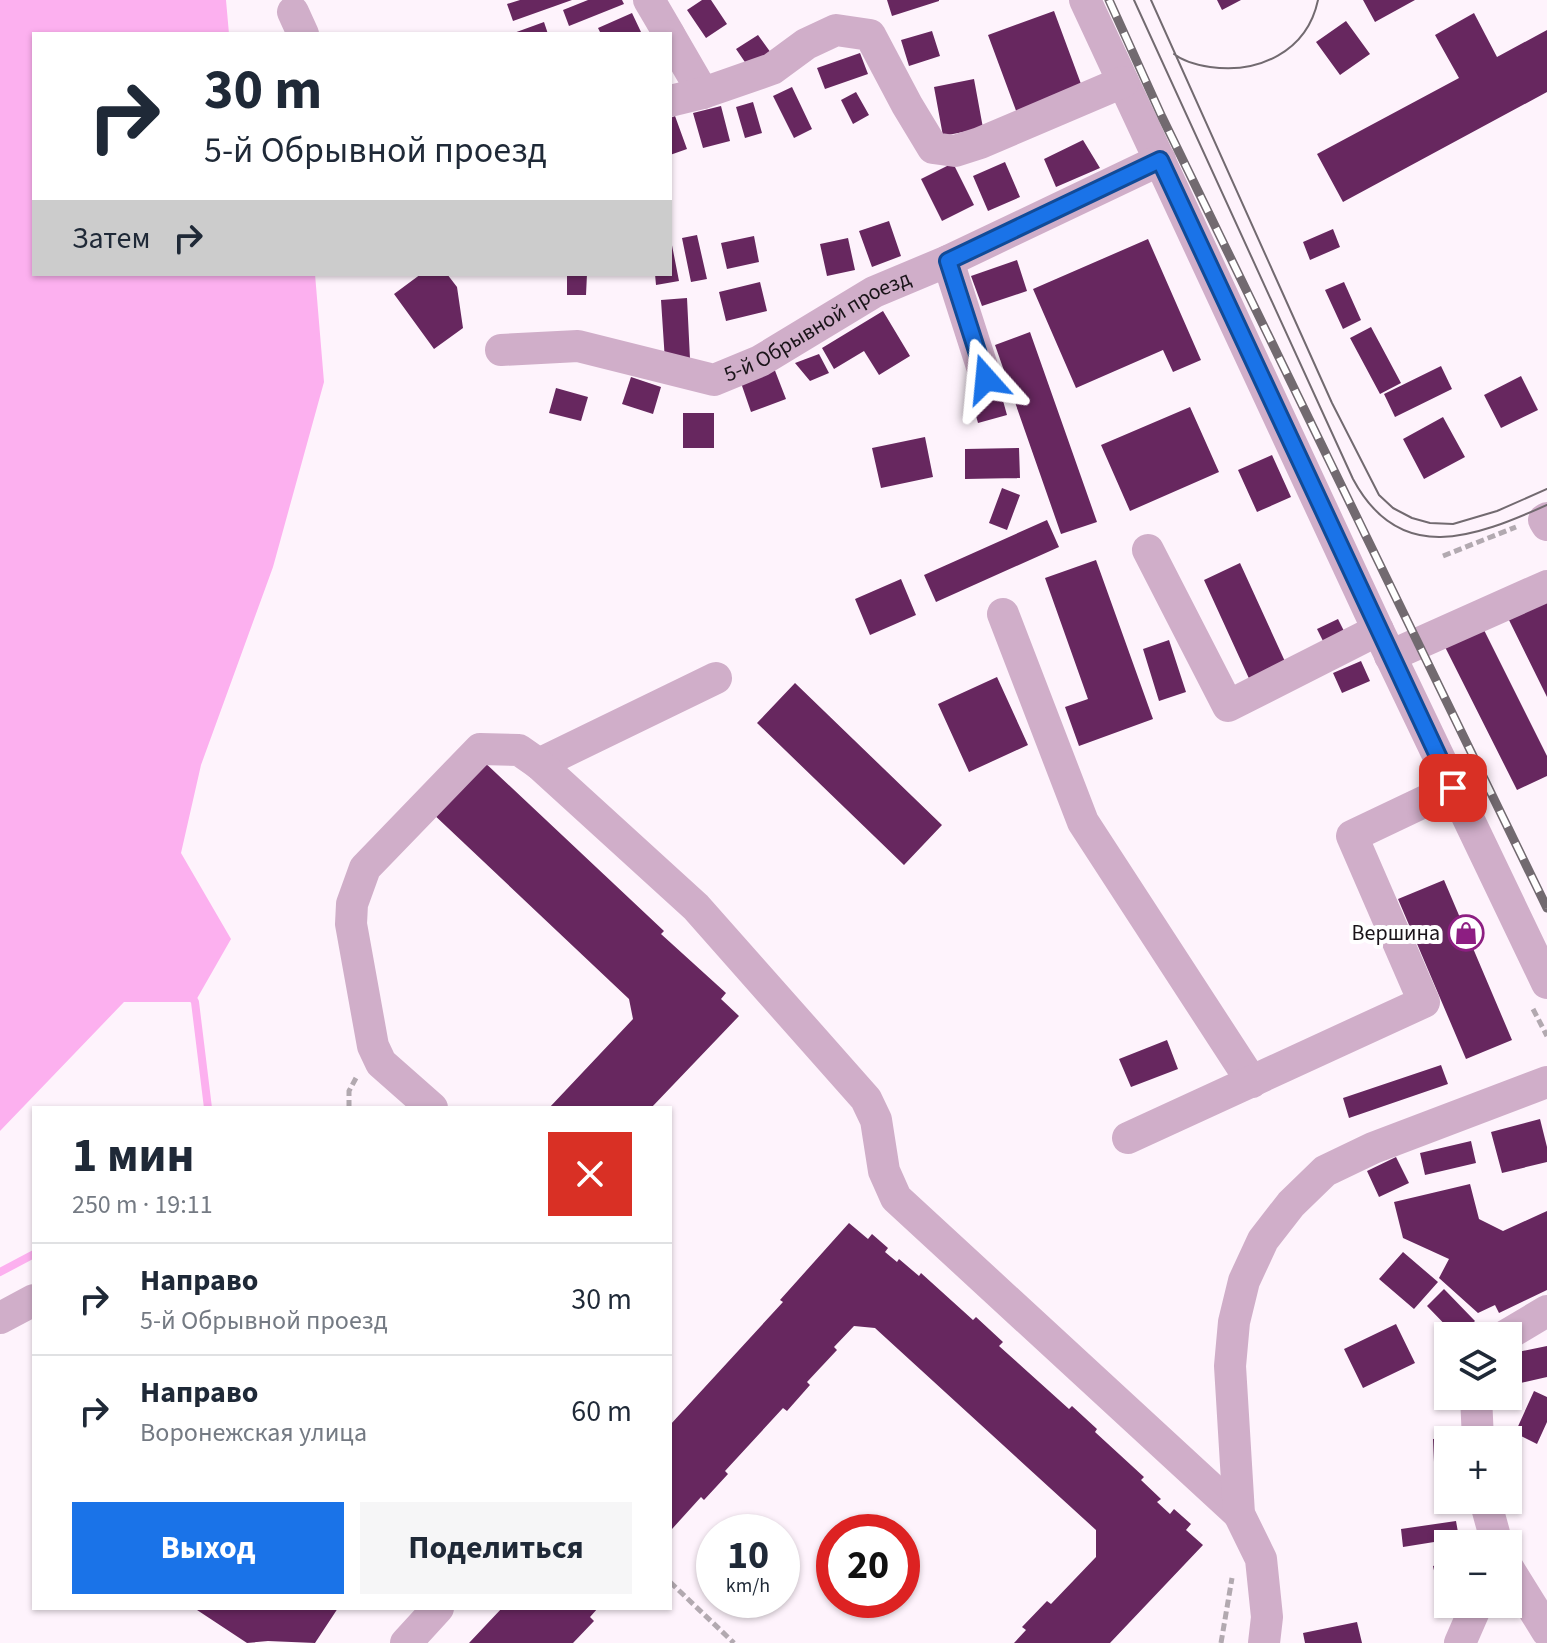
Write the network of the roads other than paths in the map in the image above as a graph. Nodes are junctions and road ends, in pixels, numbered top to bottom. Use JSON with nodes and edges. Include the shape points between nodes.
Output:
{"nodes":[{"id":1,"x":649,"y":0,"type":"edge"},
{"id":2,"x":1085,"y":0,"type":"edge"},
{"id":3,"x":668,"y":32,"type":"edge"},
{"id":4,"x":672,"y":39,"type":"edge"},
{"id":5,"x":1123,"y":82,"type":"junction"},
{"id":6,"x":703,"y":93,"type":"junction"},
{"id":7,"x":672,"y":101,"type":"edge"},
{"id":8,"x":1160,"y":160,"type":"junction"},
{"id":9,"x":948,"y":261,"type":"junction"},
{"id":10,"x":501,"y":350,"type":"dead end"},
{"id":11,"x":986,"y":379,"type":"dead end"},
{"id":12,"x":1148,"y":550,"type":"dead end"},
{"id":13,"x":1547,"y":586,"type":"edge"},
{"id":14,"x":1003,"y":614,"type":"dead end"},
{"id":15,"x":1384,"y":643,"type":"junction"},
{"id":16,"x":716,"y":678,"type":"dead end"},
{"id":17,"x":539,"y":764,"type":"junction"},
{"id":18,"x":1453,"y":788,"type":"junction"},
{"id":19,"x":1547,"y":983,"type":"edge"},
{"id":20,"x":1252,"y":1082,"type":"junction"},
{"id":21,"x":1547,"y":1082,"type":"edge"},
{"id":22,"x":430,"y":1106,"type":"edge"},
{"id":23,"x":1128,"y":1138,"type":"dead end"},
{"id":24,"x":32,"y":1301,"type":"edge"},
{"id":25,"x":1547,"y":1311,"type":"edge"},
{"id":26,"x":0,"y":1318,"type":"edge"},
{"id":27,"x":1522,"y":1326,"type":"edge"},
{"id":28,"x":1239,"y":1514,"type":"junction"},
{"id":29,"x":1522,"y":1591,"type":"edge"},
{"id":30,"x":436,"y":1610,"type":"edge"},
{"id":31,"x":1471,"y":1618,"type":"edge"},
{"id":32,"x":1547,"y":1631,"type":"edge"},
{"id":33,"x":406,"y":1643,"type":"edge"},
{"id":34,"x":1264,"y":1643,"type":"edge"},
{"id":35,"x":1460,"y":1643,"type":"edge"}],
"edges":[{"from":1,"to":3,"type":"street"},
{"from":2,"to":5,"type":"street"},
{"from":4,"to":6,"type":"street"},
{"from":5,"to":6,"type":"street","via":[[955,151],[933,148],[870,35],[836,30],[772,69]]},
{"from":5,"to":8,"type":"street"},
{"from":6,"to":7,"type":"street"},
{"from":8,"to":9,"type":"street","name":"5-й Обрывной проезд"},
{"from":8,"to":15,"type":"street"},
{"from":9,"to":10,"type":"street","name":"5-й Обрывной проезд","via":[[874,292],[760,361],[714,380],[578,346]]},
{"from":9,"to":11,"type":"street"},
{"from":12,"to":15,"type":"street","via":[[1228,706]]},
{"from":13,"to":15,"type":"street"},
{"from":14,"to":20,"type":"street","via":[[1083,822]]},
{"from":15,"to":18,"type":"street"},
{"from":16,"to":17,"type":"street"},
{"from":17,"to":22,"type":"street","via":[[519,750],[480,749],[365,868],[352,904],[373,1046],[381,1063]]},
{"from":17,"to":28,"type":"street","via":[[696,907],[866,1099],[896,1198]]},
{"from":18,"to":19,"type":"street"},
{"from":18,"to":20,"type":"street","via":[[1352,836],[1424,1002]]},
{"from":20,"to":23,"type":"street"},
{"from":21,"to":28,"type":"street","via":[[1325,1171],[1263,1240],[1244,1281],[1230,1366]]},
{"from":24,"to":26,"type":"street"},
{"from":25,"to":27,"type":"street"},
{"from":28,"to":34,"type":"street","via":[[1261,1559]]},
{"from":29,"to":32,"type":"street"},
{"from":30,"to":33,"type":"street"},
{"from":31,"to":35,"type":"street"}]}
